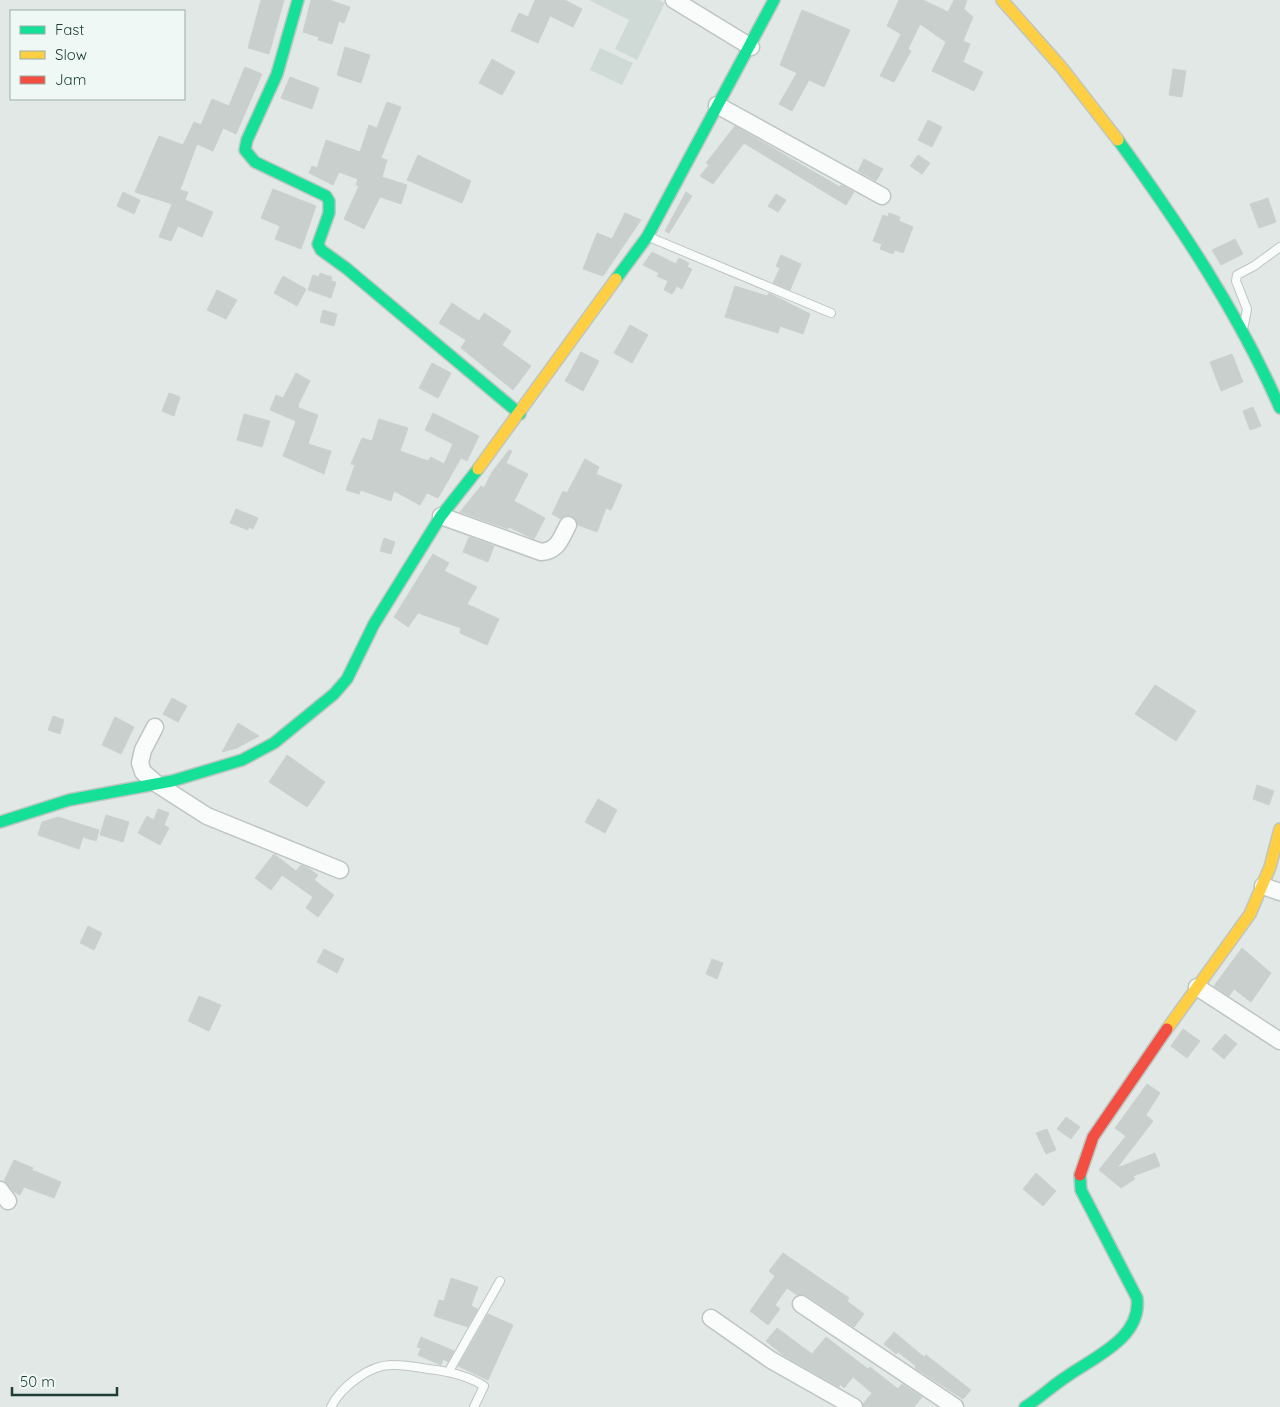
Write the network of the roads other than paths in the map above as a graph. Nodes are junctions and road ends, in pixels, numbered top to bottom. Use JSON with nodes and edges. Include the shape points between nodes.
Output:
{"nodes":[{"id":1,"x":298,"y":0,"type":"edge"},
{"id":2,"x":674,"y":0,"type":"edge"},
{"id":3,"x":774,"y":0,"type":"edge"},
{"id":4,"x":1002,"y":0,"type":"edge"},
{"id":5,"x":751,"y":46,"type":"junction"},
{"id":6,"x":717,"y":105,"type":"junction"},
{"id":7,"x":882,"y":196,"type":"dead end"},
{"id":8,"x":647,"y":236,"type":"junction"},
{"id":9,"x":1280,"y":246,"type":"edge"},
{"id":10,"x":831,"y":313,"type":"dead end"},
{"id":11,"x":1243,"y":332,"type":"junction"},
{"id":12,"x":1280,"y":408,"type":"edge"},
{"id":13,"x":520,"y":414,"type":"junction"},
{"id":14,"x":440,"y":516,"type":"junction"},
{"id":15,"x":568,"y":525,"type":"dead end"},
{"id":16,"x":155,"y":727,"type":"dead end"},
{"id":17,"x":157,"y":784,"type":"junction"},
{"id":18,"x":0,"y":822,"type":"edge"},
{"id":19,"x":1280,"y":829,"type":"edge"},
{"id":20,"x":340,"y":870,"type":"dead end"},
{"id":21,"x":1264,"y":886,"type":"junction"},
{"id":22,"x":1280,"y":892,"type":"edge"},
{"id":23,"x":1198,"y":987,"type":"junction"},
{"id":24,"x":1280,"y":1041,"type":"edge"},
{"id":25,"x":500,"y":1281,"type":"dead end"},
{"id":26,"x":801,"y":1304,"type":"dead end"},
{"id":27,"x":711,"y":1318,"type":"dead end"},
{"id":28,"x":449,"y":1371,"type":"junction"},
{"id":29,"x":331,"y":1407,"type":"edge"},
{"id":30,"x":474,"y":1407,"type":"edge"},
{"id":31,"x":854,"y":1407,"type":"edge"},
{"id":32,"x":954,"y":1407,"type":"edge"},
{"id":33,"x":1025,"y":1407,"type":"edge"}],
"edges":[{"from":1,"to":13,"type":"street","via":[[277,74],[245,150],[255,162],[326,196],[330,211],[318,244],[321,250]]},
{"from":2,"to":5,"type":"street"},
{"from":3,"to":5,"type":"street"},
{"from":4,"to":11,"type":"street","via":[[1125,151],[1192,246]]},
{"from":5,"to":6,"type":"street"},
{"from":6,"to":7,"type":"street"},
{"from":6,"to":8,"type":"street"},
{"from":8,"to":10,"type":"lane"},
{"from":8,"to":13,"type":"street"},
{"from":9,"to":11,"type":"lane","via":[[1236,277],[1247,309]]},
{"from":11,"to":12,"type":"street"},
{"from":13,"to":14,"type":"street"},
{"from":14,"to":15,"type":"street","via":[[541,552],[551,551],[557,546]]},
{"from":14,"to":17,"type":"street","via":[[374,624],[347,679],[334,694],[274,743],[242,760]]},
{"from":16,"to":17,"type":"street","via":[[140,763],[143,772]]},
{"from":17,"to":18,"type":"street","via":[[69,800]]},
{"from":17,"to":20,"type":"street","via":[[207,816]]},
{"from":19,"to":21,"type":"street"},
{"from":21,"to":22,"type":"street"},
{"from":21,"to":23,"type":"street","via":[[1250,914]]},
{"from":23,"to":24,"type":"street"},
{"from":23,"to":33,"type":"street","via":[[1096,1131],[1088,1145],[1079,1178],[1081,1190],[1137,1298],[1138,1315],[1130,1329],[1113,1345]]},
{"from":25,"to":28,"type":"lane"},
{"from":26,"to":32,"type":"street"},
{"from":27,"to":31,"type":"street","via":[[771,1360]]},
{"from":28,"to":29,"type":"lane","via":[[391,1364],[360,1375]]},
{"from":28,"to":30,"type":"lane","via":[[484,1386]]}]}
